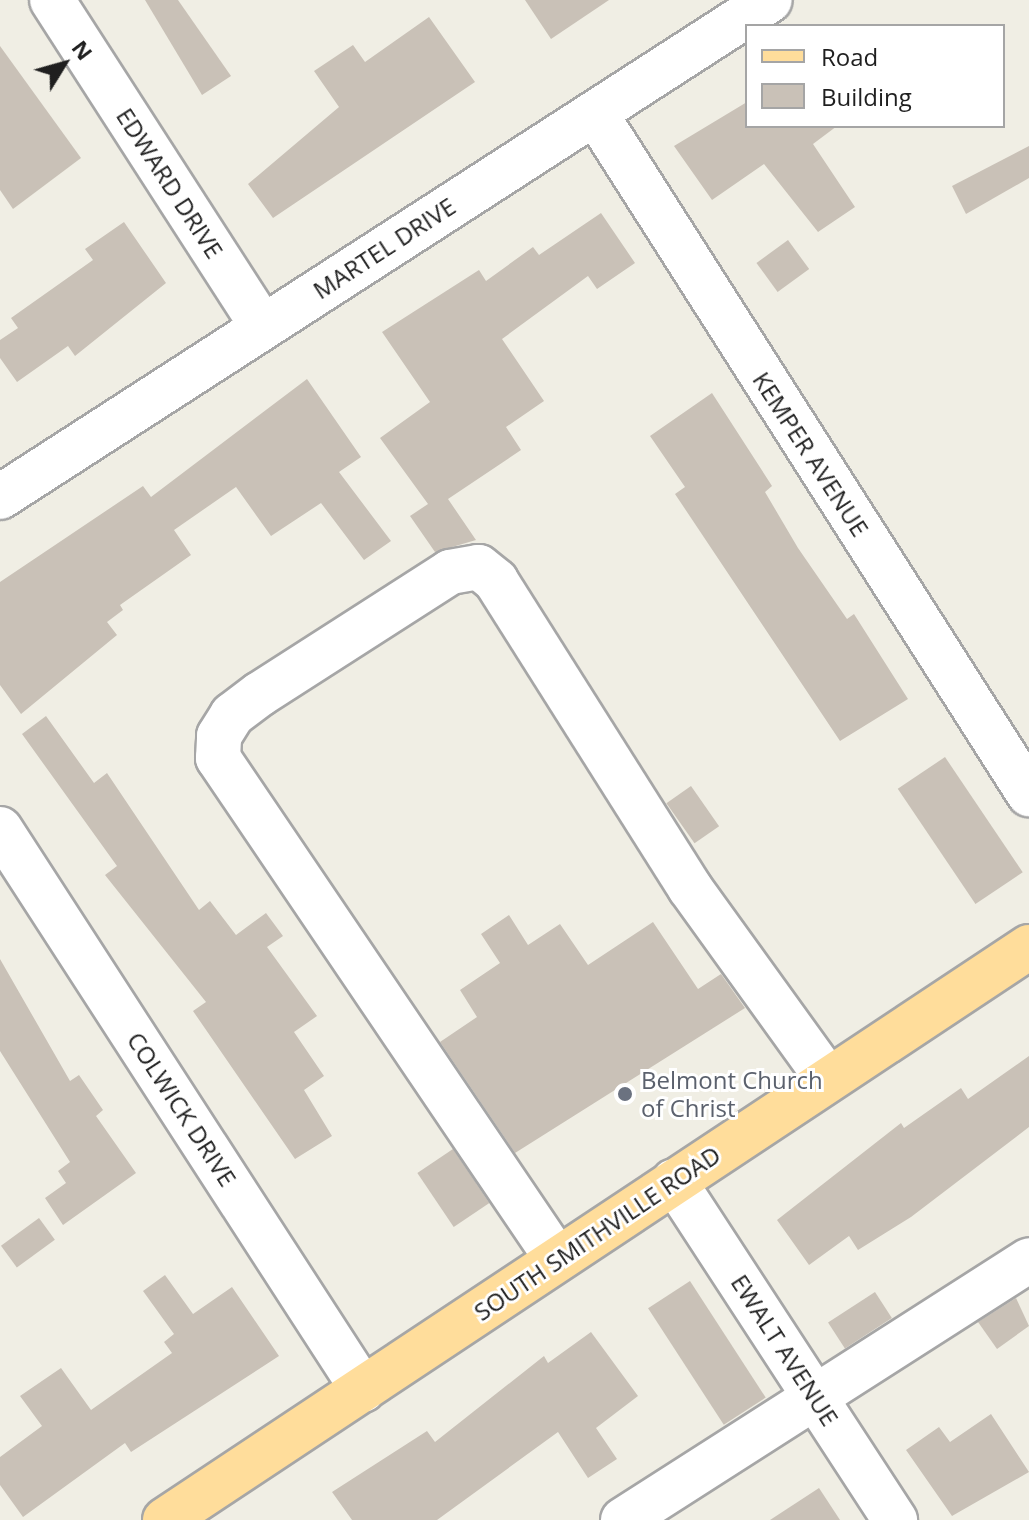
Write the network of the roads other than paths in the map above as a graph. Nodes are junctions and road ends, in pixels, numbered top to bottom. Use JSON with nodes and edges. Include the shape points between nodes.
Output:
{"nodes":[{"id":1,"x":52,"y":0,"type":"edge"},
{"id":2,"x":770,"y":0,"type":"edge"},
{"id":3,"x":727,"y":12,"type":"edge"},
{"id":4,"x":595,"y":113,"type":"junction"},
{"id":5,"x":262,"y":326,"type":"junction"},
{"id":6,"x":0,"y":497,"type":"edge"},
{"id":7,"x":1029,"y":794,"type":"edge"},
{"id":8,"x":0,"y":829,"type":"edge"},
{"id":9,"x":1029,"y":947,"type":"edge"},
{"id":10,"x":827,"y":1078,"type":"junction"},
{"id":11,"x":674,"y":1181,"type":"junction"},
{"id":12,"x":557,"y":1259,"type":"junction"},
{"id":13,"x":1029,"y":1260,"type":"edge"},
{"id":14,"x":363,"y":1390,"type":"junction"},
{"id":15,"x":816,"y":1397,"type":"junction"},
{"id":16,"x":165,"y":1520,"type":"edge"},
{"id":17,"x":623,"y":1520,"type":"edge"},
{"id":18,"x":895,"y":1520,"type":"edge"}],
"edges":[{"from":1,"to":5,"type":"street","name":"EDWARD DRIVE"},
{"from":2,"to":3,"type":"street","name":"MARTEL DRIVE"},
{"from":3,"to":4,"type":"street","name":"MARTEL DRIVE"},
{"from":4,"to":5,"type":"street","name":"MARTEL DRIVE"},
{"from":4,"to":7,"type":"street","name":"KEMPER AVENUE"},
{"from":5,"to":6,"type":"street","name":"MARTEL DRIVE"},
{"from":8,"to":14,"type":"street","name":"COLWICK DRIVE"},
{"from":9,"to":10,"type":"main road","name":"SOUTH SMITHVILLE ROAD"},
{"from":10,"to":11,"type":"main road","name":"SOUTH SMITHVILLE ROAD"},
{"from":10,"to":12,"type":"street","via":[[690,888],[496,581],[479,567],[450,572],[260,694],[232,715],[219,736],[218,758]]},
{"from":11,"to":12,"type":"main road","name":"SOUTH SMITHVILLE ROAD"},
{"from":11,"to":15,"type":"street","name":"EWALT AVENUE"},
{"from":12,"to":14,"type":"main road","name":"SOUTH SMITHVILLE ROAD"},
{"from":13,"to":15,"type":"street"},
{"from":14,"to":16,"type":"main road","name":"SOUTH SMITHVILLE ROAD"},
{"from":15,"to":17,"type":"street"},
{"from":15,"to":18,"type":"street","name":"EWALT AVENUE"}]}
